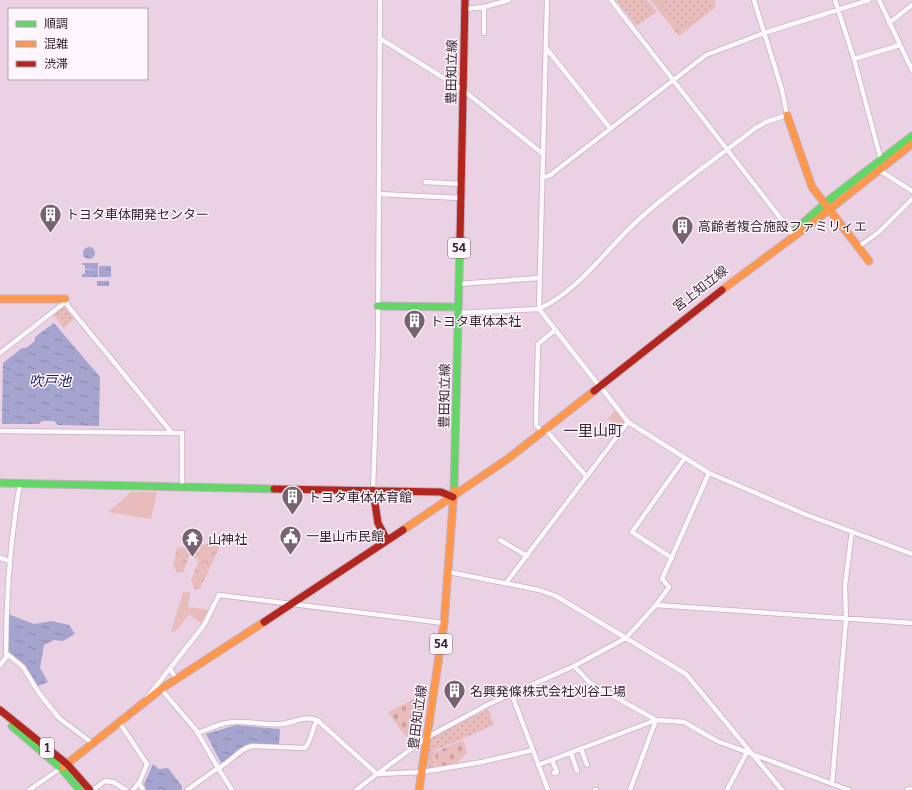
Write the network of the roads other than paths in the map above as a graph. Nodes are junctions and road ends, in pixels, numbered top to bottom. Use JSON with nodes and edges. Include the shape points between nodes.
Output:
{"nodes":[{"id":1,"x":380,"y":0,"type":"edge"},
{"id":2,"x":465,"y":0,"type":"edge"},
{"id":3,"x":509,"y":0,"type":"edge"},
{"id":4,"x":547,"y":0,"type":"edge"},
{"id":5,"x":611,"y":0,"type":"edge"},
{"id":6,"x":754,"y":0,"type":"edge"},
{"id":7,"x":835,"y":0,"type":"edge"},
{"id":8,"x":869,"y":0,"type":"edge"},
{"id":9,"x":880,"y":0,"type":"edge"},
{"id":10,"x":912,"y":5,"type":"edge"},
{"id":11,"x":484,"y":7,"type":"junction"},
{"id":12,"x":465,"y":9,"type":"junction"},
{"id":13,"x":839,"y":10,"type":"junction"},
{"id":14,"x":889,"y":23,"type":"junction"},
{"id":15,"x":484,"y":33,"type":"dead end"},
{"id":16,"x":764,"y":33,"type":"junction"},
{"id":17,"x":381,"y":39,"type":"junction"},
{"id":18,"x":900,"y":45,"type":"junction"},
{"id":19,"x":546,"y":48,"type":"junction"},
{"id":20,"x":854,"y":59,"type":"junction"},
{"id":21,"x":912,"y":70,"type":"edge"},
{"id":22,"x":674,"y":81,"type":"junction"},
{"id":23,"x":463,"y":90,"type":"junction"},
{"id":24,"x":787,"y":115,"type":"junction"},
{"id":25,"x":610,"y":128,"type":"junction"},
{"id":26,"x":912,"y":136,"type":"edge"},
{"id":27,"x":912,"y":144,"type":"edge"},
{"id":28,"x":727,"y":150,"type":"junction"},
{"id":29,"x":543,"y":154,"type":"junction"},
{"id":30,"x":881,"y":160,"type":"junction"},
{"id":31,"x":879,"y":170,"type":"junction"},
{"id":32,"x":542,"y":177,"type":"junction"},
{"id":33,"x":424,"y":182,"type":"dead end"},
{"id":34,"x":460,"y":184,"type":"junction"},
{"id":35,"x":912,"y":192,"type":"edge"},
{"id":36,"x":379,"y":194,"type":"junction"},
{"id":37,"x":460,"y":198,"type":"junction"},
{"id":38,"x":912,"y":199,"type":"edge"},
{"id":39,"x":827,"y":207,"type":"junction"},
{"id":40,"x":792,"y":233,"type":"junction"},
{"id":41,"x":858,"y":247,"type":"junction"},
{"id":42,"x":869,"y":261,"type":"dead end"},
{"id":43,"x":539,"y":278,"type":"junction"},
{"id":44,"x":458,"y":284,"type":"junction"},
{"id":45,"x":0,"y":299,"type":"edge"},
{"id":46,"x":66,"y":299,"type":"junction"},
{"id":47,"x":378,"y":306,"type":"junction"},
{"id":48,"x":539,"y":309,"type":"junction"},
{"id":49,"x":458,"y":310,"type":"junction"},
{"id":50,"x":555,"y":330,"type":"junction"},
{"id":51,"x":0,"y":353,"type":"edge"},
{"id":52,"x":599,"y":385,"type":"junction"},
{"id":53,"x":628,"y":422,"type":"junction"},
{"id":54,"x":543,"y":429,"type":"junction"},
{"id":55,"x":0,"y":431,"type":"edge"},
{"id":56,"x":172,"y":433,"type":"junction"},
{"id":57,"x":684,"y":459,"type":"junction"},
{"id":58,"x":709,"y":473,"type":"junction"},
{"id":59,"x":586,"y":476,"type":"junction"},
{"id":60,"x":0,"y":483,"type":"edge"},
{"id":61,"x":20,"y":484,"type":"junction"},
{"id":62,"x":182,"y":488,"type":"junction"},
{"id":63,"x":373,"y":490,"type":"junction"},
{"id":64,"x":453,"y":497,"type":"junction"},
{"id":65,"x":852,"y":531,"type":"junction"},
{"id":66,"x":386,"y":540,"type":"junction"},
{"id":67,"x":500,"y":540,"type":"dead end"},
{"id":68,"x":912,"y":554,"type":"edge"},
{"id":69,"x":527,"y":556,"type":"junction"},
{"id":70,"x":0,"y":558,"type":"edge"},
{"id":71,"x":672,"y":558,"type":"junction"},
{"id":72,"x":10,"y":561,"type":"junction"},
{"id":73,"x":450,"y":572,"type":"junction"},
{"id":74,"x":506,"y":583,"type":"junction"},
{"id":75,"x":288,"y":604,"type":"junction"},
{"id":76,"x":656,"y":605,"type":"junction"},
{"id":77,"x":846,"y":619,"type":"junction"},
{"id":78,"x":912,"y":623,"type":"edge"},
{"id":79,"x":444,"y":624,"type":"junction"},
{"id":80,"x":626,"y":638,"type":"junction"},
{"id":81,"x":8,"y":656,"type":"junction"},
{"id":82,"x":0,"y":665,"type":"edge"},
{"id":83,"x":574,"y":666,"type":"junction"},
{"id":84,"x":170,"y":668,"type":"junction"},
{"id":85,"x":176,"y":679,"type":"junction"},
{"id":86,"x":161,"y":689,"type":"junction"},
{"id":87,"x":512,"y":695,"type":"junction"},
{"id":88,"x":144,"y":702,"type":"junction"},
{"id":89,"x":0,"y":710,"type":"edge"},
{"id":90,"x":0,"y":717,"type":"edge"},
{"id":91,"x":317,"y":720,"type":"junction"},
{"id":92,"x":656,"y":720,"type":"junction"},
{"id":93,"x":119,"y":722,"type":"junction"},
{"id":94,"x":197,"y":733,"type":"junction"},
{"id":95,"x":426,"y":738,"type":"junction"},
{"id":96,"x":92,"y":743,"type":"junction"},
{"id":97,"x":581,"y":749,"type":"junction"},
{"id":98,"x":533,"y":750,"type":"junction"},
{"id":99,"x":571,"y":753,"type":"junction"},
{"id":100,"x":749,"y":753,"type":"junction"},
{"id":101,"x":552,"y":760,"type":"junction"},
{"id":102,"x":538,"y":765,"type":"junction"},
{"id":103,"x":587,"y":765,"type":"dead end"},
{"id":104,"x":64,"y":766,"type":"junction"},
{"id":105,"x":218,"y":768,"type":"junction"},
{"id":106,"x":577,"y":771,"type":"dead end"},
{"id":107,"x":422,"y":772,"type":"junction"},
{"id":108,"x":554,"y":773,"type":"dead end"},
{"id":109,"x":377,"y":774,"type":"junction"},
{"id":110,"x":139,"y":783,"type":"junction"},
{"id":111,"x":832,"y":784,"type":"junction"},
{"id":112,"x":912,"y":789,"type":"edge"},
{"id":113,"x":29,"y":790,"type":"edge"},
{"id":114,"x":80,"y":790,"type":"edge"},
{"id":115,"x":90,"y":790,"type":"edge"},
{"id":116,"x":93,"y":790,"type":"edge"},
{"id":117,"x":126,"y":790,"type":"edge"},
{"id":118,"x":133,"y":790,"type":"edge"},
{"id":119,"x":143,"y":790,"type":"edge"},
{"id":120,"x":187,"y":790,"type":"edge"},
{"id":121,"x":232,"y":790,"type":"edge"},
{"id":122,"x":356,"y":790,"type":"edge"},
{"id":123,"x":419,"y":790,"type":"edge"},
{"id":124,"x":548,"y":790,"type":"edge"},
{"id":125,"x":630,"y":790,"type":"edge"},
{"id":126,"x":727,"y":790,"type":"edge"},
{"id":127,"x":782,"y":790,"type":"edge"},
{"id":128,"x":849,"y":790,"type":"edge"},
{"id":129,"x":907,"y":790,"type":"edge"}],
"edges":[{"from":1,"to":17,"type":"street"},
{"from":2,"to":12,"type":"main road","name":"豊田知立線","number":"54"},
{"from":3,"to":11,"type":"street"},
{"from":4,"to":19,"type":"street"},
{"from":5,"to":22,"type":"street"},
{"from":6,"to":16,"type":"street"},
{"from":7,"to":13,"type":"street"},
{"from":8,"to":13,"type":"street"},
{"from":9,"to":14,"type":"street"},
{"from":10,"to":14,"type":"street"},
{"from":11,"to":12,"type":"street"},
{"from":11,"to":15,"type":"street"},
{"from":12,"to":23,"type":"main road","name":"豊田知立線","number":"54"},
{"from":13,"to":16,"type":"street"},
{"from":13,"to":20,"type":"street"},
{"from":14,"to":18,"type":"street"},
{"from":16,"to":22,"type":"street","via":[[706,56]]},
{"from":16,"to":24,"type":"street"},
{"from":17,"to":23,"type":"street"},
{"from":17,"to":36,"type":"street"},
{"from":18,"to":20,"type":"street"},
{"from":18,"to":21,"type":"street"},
{"from":19,"to":25,"type":"street"},
{"from":19,"to":29,"type":"street"},
{"from":20,"to":30,"type":"street"},
{"from":22,"to":25,"type":"street"},
{"from":22,"to":28,"type":"street"},
{"from":23,"to":29,"type":"street"},
{"from":23,"to":34,"type":"main road","name":"豊田知立線","number":"54"},
{"from":24,"to":28,"type":"street","via":[[754,129]]},
{"from":24,"to":39,"type":"main road","via":[[805,172],[812,187]]},
{"from":25,"to":32,"type":"street","via":[[549,176]]},
{"from":26,"to":30,"type":"main road","name":"宮上知立線"},
{"from":27,"to":31,"type":"main road","name":"宮上知立線"},
{"from":28,"to":40,"type":"street"},
{"from":28,"to":48,"type":"street","via":[[635,223],[561,298]]},
{"from":29,"to":32,"type":"street"},
{"from":30,"to":39,"type":"main road","name":"宮上知立線"},
{"from":31,"to":35,"type":"street"},
{"from":31,"to":39,"type":"main road","name":"宮上知立線"},
{"from":32,"to":43,"type":"street"},
{"from":33,"to":34,"type":"street"},
{"from":34,"to":37,"type":"main road","name":"豊田知立線","number":"54"},
{"from":36,"to":37,"type":"street"},
{"from":36,"to":47,"type":"street"},
{"from":37,"to":44,"type":"main road","name":"豊田知立線","number":"54"},
{"from":38,"to":41,"type":"street","via":[[879,232]]},
{"from":39,"to":40,"type":"main road","name":"宮上知立線"},
{"from":39,"to":41,"type":"main road"},
{"from":39,"to":52,"type":"main road","name":"宮上知立線"},
{"from":40,"to":52,"type":"main road","name":"宮上知立線"},
{"from":41,"to":42,"type":"main road"},
{"from":43,"to":44,"type":"street"},
{"from":43,"to":48,"type":"street"},
{"from":44,"to":49,"type":"main road","name":"豊田知立線","number":"54"},
{"from":45,"to":46,"type":"main road"},
{"from":46,"to":51,"type":"street"},
{"from":46,"to":56,"type":"street","via":[[68,306]]},
{"from":47,"to":49,"type":"main road"},
{"from":47,"to":63,"type":"street"},
{"from":48,"to":49,"type":"street"},
{"from":48,"to":50,"type":"street"},
{"from":49,"to":64,"type":"main road","name":"豊田知立線","number":"54"},
{"from":50,"to":52,"type":"street"},
{"from":50,"to":54,"type":"street","via":[[538,344],[536,425]]},
{"from":52,"to":53,"type":"street"},
{"from":52,"to":54,"type":"main road","name":"宮上知立線"},
{"from":53,"to":57,"type":"street"},
{"from":53,"to":59,"type":"street"},
{"from":54,"to":59,"type":"street"},
{"from":54,"to":64,"type":"main road","name":"宮上知立線"},
{"from":55,"to":56,"type":"street"},
{"from":56,"to":62,"type":"street","via":[[182,433]]},
{"from":57,"to":58,"type":"street"},
{"from":57,"to":71,"type":"street","via":[[632,532]]},
{"from":58,"to":65,"type":"street"},
{"from":58,"to":71,"type":"street"},
{"from":59,"to":69,"type":"street"},
{"from":60,"to":61,"type":"main road"},
{"from":61,"to":62,"type":"main road"},
{"from":61,"to":72,"type":"street"},
{"from":62,"to":63,"type":"main road"},
{"from":63,"to":64,"type":"main road","via":[[441,492]]},
{"from":63,"to":66,"type":"main road","via":[[375,518]]},
{"from":64,"to":66,"type":"main road","name":"宮上知立線"},
{"from":64,"to":73,"type":"main road","name":"豊田知立線","number":"54"},
{"from":65,"to":68,"type":"street"},
{"from":65,"to":77,"type":"street","via":[[845,585]]},
{"from":66,"to":75,"type":"main road","name":"宮上知立線"},
{"from":67,"to":69,"type":"street"},
{"from":69,"to":74,"type":"street"},
{"from":70,"to":72,"type":"street"},
{"from":71,"to":76,"type":"street","via":[[662,579],[669,586]]},
{"from":72,"to":81,"type":"street","via":[[6,613]]},
{"from":73,"to":74,"type":"street"},
{"from":73,"to":79,"type":"main road","name":"豊田知立線","number":"54"},
{"from":74,"to":80,"type":"street","via":[[556,596]]},
{"from":75,"to":79,"type":"street"},
{"from":75,"to":84,"type":"street","via":[[219,595],[204,625]]},
{"from":75,"to":85,"type":"main road","name":"宮上知立線"},
{"from":76,"to":77,"type":"street"},
{"from":76,"to":80,"type":"street"},
{"from":77,"to":78,"type":"street"},
{"from":77,"to":111,"type":"street"},
{"from":79,"to":95,"type":"main road","name":"豊田知立線","number":"54"},
{"from":80,"to":83,"type":"street"},
{"from":80,"to":100,"type":"street","via":[[686,674],[734,730]]},
{"from":81,"to":82,"type":"street"},
{"from":81,"to":96,"type":"street","via":[[23,667],[59,718]]},
{"from":83,"to":87,"type":"street"},
{"from":83,"to":92,"type":"street","via":[[590,683]]},
{"from":84,"to":85,"type":"street"},
{"from":84,"to":88,"type":"street"},
{"from":85,"to":86,"type":"main road","name":"宮上知立線"},
{"from":86,"to":88,"type":"main road","name":"宮上知立線"},
{"from":86,"to":94,"type":"street"},
{"from":87,"to":95,"type":"street","via":[[489,704]]},
{"from":87,"to":98,"type":"street"},
{"from":88,"to":93,"type":"main road","name":"宮上知立線"},
{"from":89,"to":104,"type":"main road","number":"1"},
{"from":90,"to":104,"type":"main road","number":"1"},
{"from":91,"to":94,"type":"street","via":[[310,717],[282,724],[226,722]]},
{"from":91,"to":105,"type":"street","via":[[312,728],[310,742],[305,748],[252,746],[244,748],[224,766]]},
{"from":91,"to":109,"type":"street"},
{"from":92,"to":97,"type":"street"},
{"from":92,"to":100,"type":"street","via":[[684,722],[717,741]]},
{"from":92,"to":125,"type":"street"},
{"from":93,"to":96,"type":"main road","name":"宮上知立線"},
{"from":93,"to":110,"type":"street","via":[[147,764]]},
{"from":94,"to":105,"type":"street"},
{"from":95,"to":107,"type":"main road","name":"豊田知立線","number":"54"},
{"from":95,"to":109,"type":"street"},
{"from":96,"to":104,"type":"main road","name":"宮上知立線"},
{"from":97,"to":99,"type":"street"},
{"from":97,"to":103,"type":"street"},
{"from":98,"to":102,"type":"street"},
{"from":98,"to":107,"type":"street","via":[[490,761]]},
{"from":99,"to":101,"type":"street"},
{"from":99,"to":106,"type":"street"},
{"from":100,"to":111,"type":"street"},
{"from":100,"to":126,"type":"street"},
{"from":100,"to":127,"type":"street"},
{"from":101,"to":102,"type":"street"},
{"from":101,"to":108,"type":"street","via":[[557,772]]},
{"from":102,"to":124,"type":"street"},
{"from":104,"to":113,"type":"street"},
{"from":104,"to":114,"type":"main road","number":"1"},
{"from":104,"to":115,"type":"main road","number":"1"},
{"from":105,"to":120,"type":"street"},
{"from":105,"to":121,"type":"street"},
{"from":107,"to":109,"type":"street"},
{"from":107,"to":123,"type":"main road","name":"豊田知立線","number":"54"},
{"from":109,"to":122,"type":"street"},
{"from":110,"to":118,"type":"street"},
{"from":110,"to":119,"type":"street"},
{"from":111,"to":128,"type":"street"},
{"from":112,"to":129,"type":"street"},
{"from":116,"to":117,"type":"street","via":[[105,781],[113,782]]}]}
